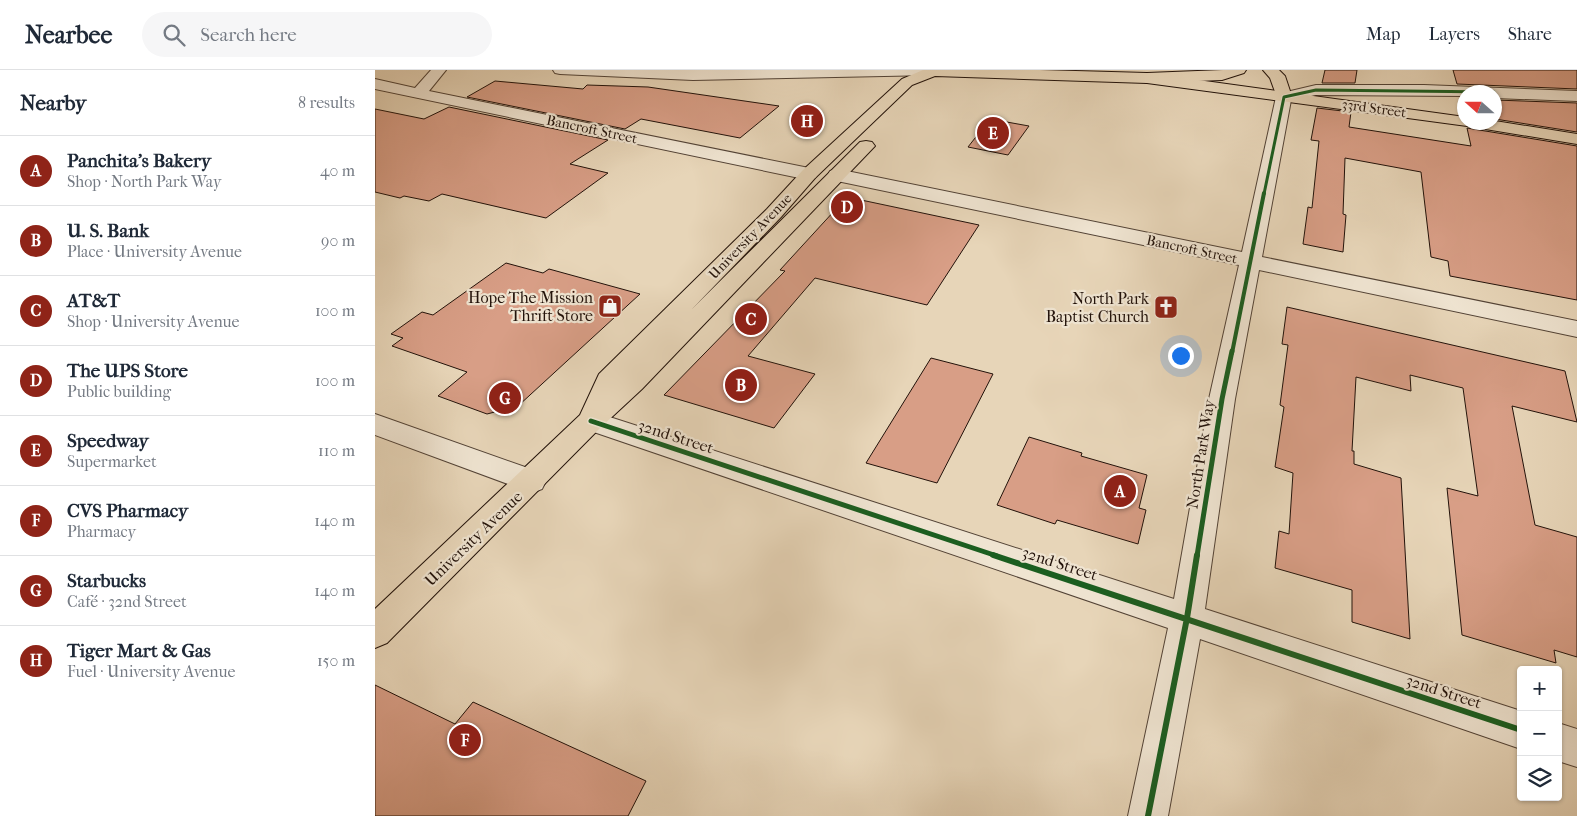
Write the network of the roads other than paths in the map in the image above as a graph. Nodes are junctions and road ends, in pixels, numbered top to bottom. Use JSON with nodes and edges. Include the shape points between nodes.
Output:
{"nodes":[{"id":1,"x":439,"y":70,"type":"edge"},
{"id":2,"x":560,"y":70,"type":"edge"},
{"id":3,"x":933,"y":70,"type":"edge"},
{"id":4,"x":1239,"y":70,"type":"edge"},
{"id":5,"x":1270,"y":70,"type":"edge"},
{"id":6,"x":760,"y":76,"type":"junction"},
{"id":7,"x":1147,"y":78,"type":"junction"},
{"id":8,"x":375,"y":84,"type":"edge"},
{"id":9,"x":1288,"y":88,"type":"junction"},
{"id":10,"x":1457,"y":91,"type":"edge"},
{"id":11,"x":897,"y":92,"type":"junction"},
{"id":12,"x":1502,"y":92,"type":"edge"},
{"id":13,"x":419,"y":93,"type":"junction"},
{"id":14,"x":1577,"y":96,"type":"edge"},
{"id":15,"x":914,"y":97,"type":"dead end"},
{"id":16,"x":1457,"y":121,"type":"edge"},
{"id":17,"x":1502,"y":127,"type":"edge"},
{"id":18,"x":875,"y":137,"type":"dead end"},
{"id":19,"x":1577,"y":139,"type":"edge"},
{"id":20,"x":809,"y":174,"type":"junction"},
{"id":21,"x":837,"y":175,"type":"junction"},
{"id":22,"x":1249,"y":261,"type":"junction"},
{"id":23,"x":1577,"y":329,"type":"edge"},
{"id":24,"x":591,"y":421,"type":"junction"},
{"id":25,"x":375,"y":424,"type":"edge"},
{"id":26,"x":532,"y":481,"type":"junction"},
{"id":27,"x":1187,"y":618,"type":"junction"},
{"id":28,"x":375,"y":632,"type":"edge"},
{"id":29,"x":1517,"y":729,"type":"edge"},
{"id":30,"x":1562,"y":743,"type":"edge"},
{"id":31,"x":1577,"y":748,"type":"edge"},
{"id":32,"x":1149,"y":816,"type":"edge"}],
"edges":[{"from":1,"to":13,"type":"street"},
{"from":2,"to":6,"type":"street"},
{"from":3,"to":6,"type":"street"},
{"from":3,"to":7,"type":"main road"},
{"from":3,"to":11,"type":"main road","name":"University Avenue","via":[[907,82]]},
{"from":3,"to":15,"type":"main road","via":[[925,86]]},
{"from":4,"to":7,"type":"main road","via":[[1222,75]]},
{"from":5,"to":9,"type":"main road"},
{"from":6,"to":11,"type":"street","via":[[879,85]]},
{"from":7,"to":9,"type":"main road","name":"33rd Street"},
{"from":8,"to":13,"type":"street","name":"Bancroft Street"},
{"from":9,"to":10,"type":"street"},
{"from":9,"to":16,"type":"main road","name":"33rd Street","via":[[1316,100]]},
{"from":9,"to":22,"type":"street","name":"North Park Way"},
{"from":11,"to":20,"type":"main road","name":"University Avenue"},
{"from":12,"to":14,"type":"street"},
{"from":13,"to":20,"type":"street","name":"Bancroft Street"},
{"from":17,"to":19,"type":"main road"},
{"from":18,"to":21,"type":"main road","name":"University Avenue"},
{"from":20,"to":24,"type":"main road","name":"University Avenue","via":[[608,380]]},
{"from":21,"to":22,"type":"street","name":"Bancroft Street"},
{"from":21,"to":24,"type":"main road","name":"University Avenue","via":[[633,383]]},
{"from":22,"to":23,"type":"street","name":"Bancroft Street"},
{"from":22,"to":27,"type":"street","name":"North Park Way","via":[[1222,398]]},
{"from":24,"to":26,"type":"main road","name":"University Avenue"},
{"from":24,"to":27,"type":"street","name":"32nd Street"},
{"from":25,"to":26,"type":"street"},
{"from":26,"to":28,"type":"main road","name":"University Avenue"},
{"from":27,"to":29,"type":"street","name":"32nd Street"},
{"from":27,"to":32,"type":"street","name":"North Park Way"},
{"from":30,"to":31,"type":"street"}]}
